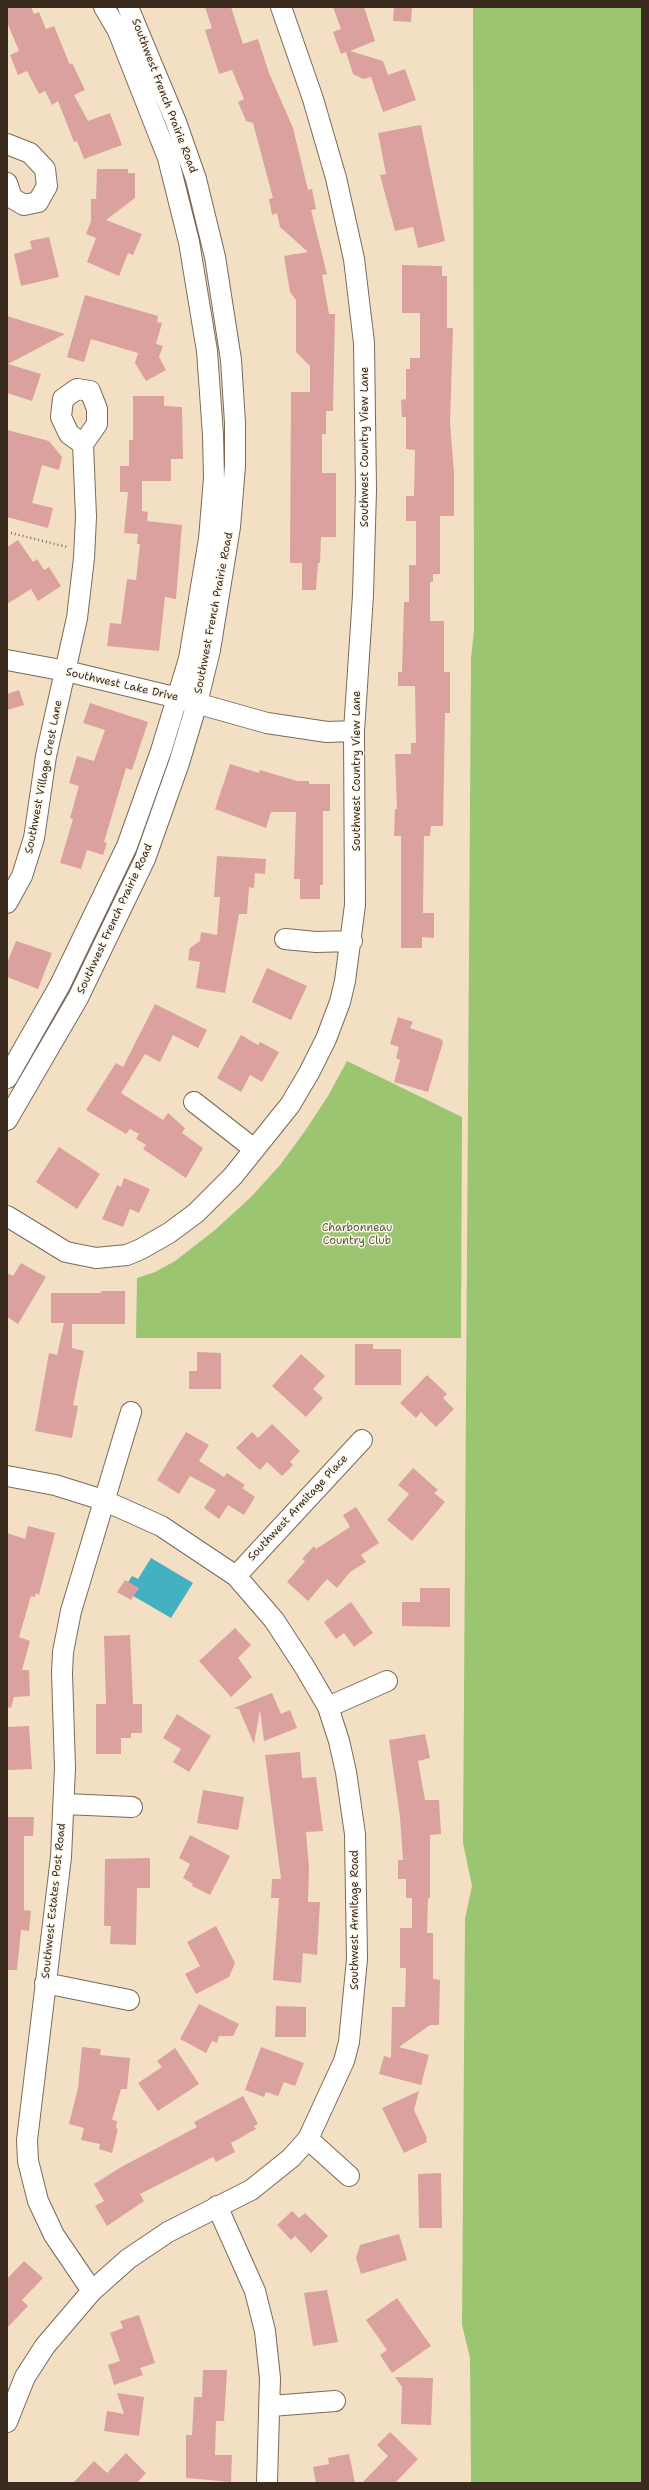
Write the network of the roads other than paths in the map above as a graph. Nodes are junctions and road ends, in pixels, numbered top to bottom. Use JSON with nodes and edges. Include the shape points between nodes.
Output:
{"nodes":[{"id":1,"x":104,"y":7,"type":"edge"},
{"id":2,"x":128,"y":7,"type":"edge"},
{"id":3,"x":281,"y":7,"type":"edge"},
{"id":4,"x":7,"y":144,"type":"edge"},
{"id":5,"x":7,"y":183,"type":"edge"},
{"id":6,"x":83,"y":444,"type":"dead end"},
{"id":7,"x":7,"y":660,"type":"edge"},
{"id":8,"x":66,"y":671,"type":"junction"},
{"id":9,"x":178,"y":698,"type":"junction"},
{"id":10,"x":197,"y":703,"type":"junction"},
{"id":11,"x":354,"y":731,"type":"junction"},
{"id":12,"x":7,"y":904,"type":"edge"},
{"id":13,"x":284,"y":939,"type":"dead end"},
{"id":14,"x":352,"y":941,"type":"junction"},
{"id":15,"x":7,"y":1078,"type":"edge"},
{"id":16,"x":194,"y":1102,"type":"dead end"},
{"id":17,"x":7,"y":1120,"type":"edge"},
{"id":18,"x":254,"y":1149,"type":"junction"},
{"id":19,"x":7,"y":1216,"type":"edge"},
{"id":20,"x":131,"y":1412,"type":"dead end"},
{"id":21,"x":362,"y":1440,"type":"dead end"},
{"id":22,"x":7,"y":1476,"type":"edge"},
{"id":23,"x":103,"y":1500,"type":"junction"},
{"id":24,"x":236,"y":1576,"type":"junction"},
{"id":25,"x":387,"y":1681,"type":"dead end"},
{"id":26,"x":328,"y":1707,"type":"junction"},
{"id":27,"x":64,"y":1804,"type":"junction"},
{"id":28,"x":132,"y":1807,"type":"dead end"},
{"id":29,"x":45,"y":1983,"type":"junction"},
{"id":30,"x":129,"y":2000,"type":"dead end"},
{"id":31,"x":308,"y":2138,"type":"junction"},
{"id":32,"x":349,"y":2176,"type":"dead end"},
{"id":33,"x":217,"y":2206,"type":"junction"},
{"id":34,"x":92,"y":2290,"type":"junction"},
{"id":35,"x":335,"y":2401,"type":"dead end"},
{"id":36,"x":271,"y":2406,"type":"junction"},
{"id":37,"x":7,"y":2422,"type":"edge"},
{"id":38,"x":267,"y":2483,"type":"edge"}],
"edges":[{"from":1,"to":9,"type":"street","name":"Southwest French Prairie Road","via":[[118,31],[168,158],[188,242],[207,351],[214,478],[209,539],[188,659]]},
{"from":2,"to":10,"type":"street","name":"Southwest French Prairie Road","via":[[148,50],[196,179],[215,257],[231,360],[236,466],[230,527],[221,588]]},
{"from":3,"to":11,"type":"street","name":"Southwest Country View Lane","via":[[313,99],[336,178],[360,300],[365,386],[366,490],[363,594]]},
{"from":4,"to":5,"type":"street","via":[[30,153],[45,169],[47,186],[38,202],[24,205],[12,198]]},
{"from":6,"to":8,"type":"street","name":"Southwest Village Crest Lane","via":[[86,517],[84,558],[77,618]]},
{"from":7,"to":8,"type":"street","name":"Southwest Lake Drive"},
{"from":8,"to":9,"type":"street","name":"Southwest Lake Drive"},
{"from":8,"to":12,"type":"street","name":"Southwest Village Crest Lane","via":[[46,756],[29,857]]},
{"from":9,"to":10,"type":"street","name":"Southwest Lake Drive"},
{"from":9,"to":15,"type":"street","name":"Southwest French Prairie Road","via":[[127,846],[60,985]]},
{"from":10,"to":11,"type":"street","name":"Southwest Lake Drive","via":[[295,728],[327,732]]},
{"from":10,"to":17,"type":"street","name":"Southwest French Prairie Road","via":[[180,763],[146,859],[78,998]]},
{"from":11,"to":14,"type":"street","name":"Southwest Country View Lane","via":[[357,849]]},
{"from":13,"to":14,"type":"street","via":[[316,942]]},
{"from":14,"to":18,"type":"street","name":"Southwest Country View Lane","via":[[340,1002],[326,1039],[290,1105]]},
{"from":16,"to":18,"type":"street"},
{"from":18,"to":19,"type":"street","name":"Southwest Country View Lane","via":[[233,1176],[196,1213],[169,1233],[126,1255],[96,1258],[66,1252]]},
{"from":20,"to":23,"type":"street","name":"Southwest Estates Post Road"},
{"from":21,"to":24,"type":"street","name":"Southwest Armitage Place"},
{"from":22,"to":23,"type":"street","name":"Southwest Armitage Road","via":[[55,1485]]},
{"from":23,"to":24,"type":"street","name":"Southwest Armitage Road","via":[[161,1526]]},
{"from":23,"to":27,"type":"street","name":"Southwest Estates Post Road","via":[[71,1612],[64,1652]]},
{"from":24,"to":26,"type":"street","name":"Southwest Armitage Road","via":[[274,1620]]},
{"from":25,"to":26,"type":"street"},
{"from":26,"to":31,"type":"street","name":"Southwest Armitage Road","via":[[346,1772],[355,1834],[357,1959],[355,2001],[349,2042],[341,2068]]},
{"from":27,"to":28,"type":"street"},
{"from":27,"to":29,"type":"street","name":"Southwest Estates Post Road","via":[[61,1857]]},
{"from":29,"to":30,"type":"street"},
{"from":29,"to":34,"type":"street","name":"Southwest Estates Post Road","via":[[27,2140],[28,2161],[45,2218]]},
{"from":31,"to":32,"type":"street"},
{"from":31,"to":33,"type":"street","name":"Southwest Armitage Road","via":[[291,2158],[264,2181]]},
{"from":33,"to":34,"type":"street","name":"Southwest Armitage Road","via":[[168,2232],[128,2259]]},
{"from":33,"to":36,"type":"street","via":[[256,2291],[264,2331]]},
{"from":34,"to":37,"type":"street","name":"Southwest Armitage Road","via":[[45,2346],[24,2377]]},
{"from":35,"to":36,"type":"street"},
{"from":36,"to":38,"type":"street"}]}
